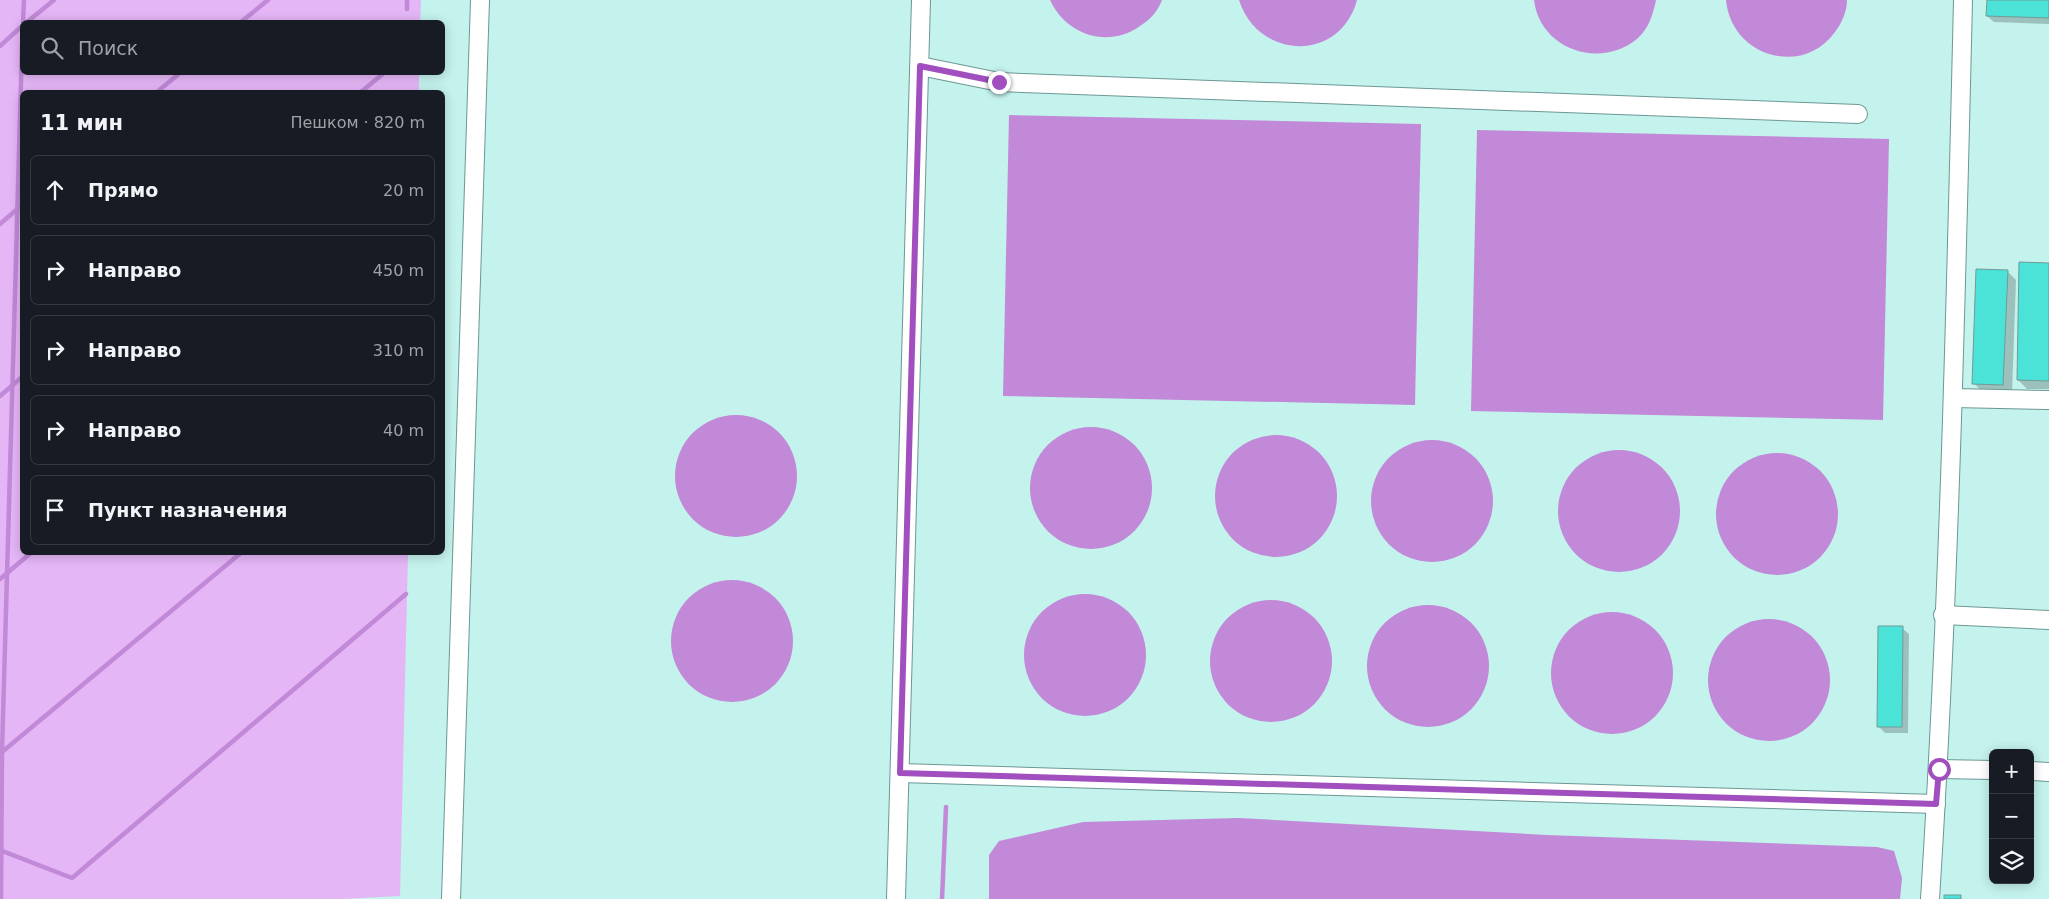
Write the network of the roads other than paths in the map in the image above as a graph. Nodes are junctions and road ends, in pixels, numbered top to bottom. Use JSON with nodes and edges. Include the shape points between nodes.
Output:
{"nodes":[{"id":1,"x":480,"y":0,"type":"edge"},
{"id":2,"x":921,"y":0,"type":"edge"},
{"id":3,"x":1963,"y":0,"type":"edge"},
{"id":4,"x":920,"y":66,"type":"junction"},
{"id":5,"x":1858,"y":114,"type":"dead end"},
{"id":6,"x":1954,"y":398,"type":"junction"},
{"id":7,"x":2049,"y":400,"type":"edge"},
{"id":8,"x":1944,"y":615,"type":"junction"},
{"id":9,"x":2049,"y":620,"type":"edge"},
{"id":10,"x":1939,"y":769,"type":"junction"},
{"id":11,"x":1989,"y":770,"type":"edge"},
{"id":12,"x":2034,"y":771,"type":"edge"},
{"id":13,"x":2049,"y":772,"type":"edge"},
{"id":14,"x":900,"y":773,"type":"junction"},
{"id":15,"x":1936,"y":804,"type":"junction"},
{"id":16,"x":451,"y":899,"type":"edge"},
{"id":17,"x":896,"y":899,"type":"edge"},
{"id":18,"x":1930,"y":899,"type":"edge"}],
"edges":[{"from":1,"to":16,"type":"lane"},
{"from":2,"to":4,"type":"lane"},
{"from":3,"to":6,"type":"lane"},
{"from":4,"to":5,"type":"lane","via":[[999,82]]},
{"from":4,"to":14,"type":"lane"},
{"from":6,"to":7,"type":"lane"},
{"from":6,"to":8,"type":"lane"},
{"from":8,"to":9,"type":"lane"},
{"from":8,"to":10,"type":"lane"},
{"from":10,"to":11,"type":"lane"},
{"from":10,"to":15,"type":"lane"},
{"from":12,"to":13,"type":"lane"},
{"from":14,"to":15,"type":"lane"},
{"from":14,"to":17,"type":"lane"},
{"from":15,"to":18,"type":"lane"}]}
